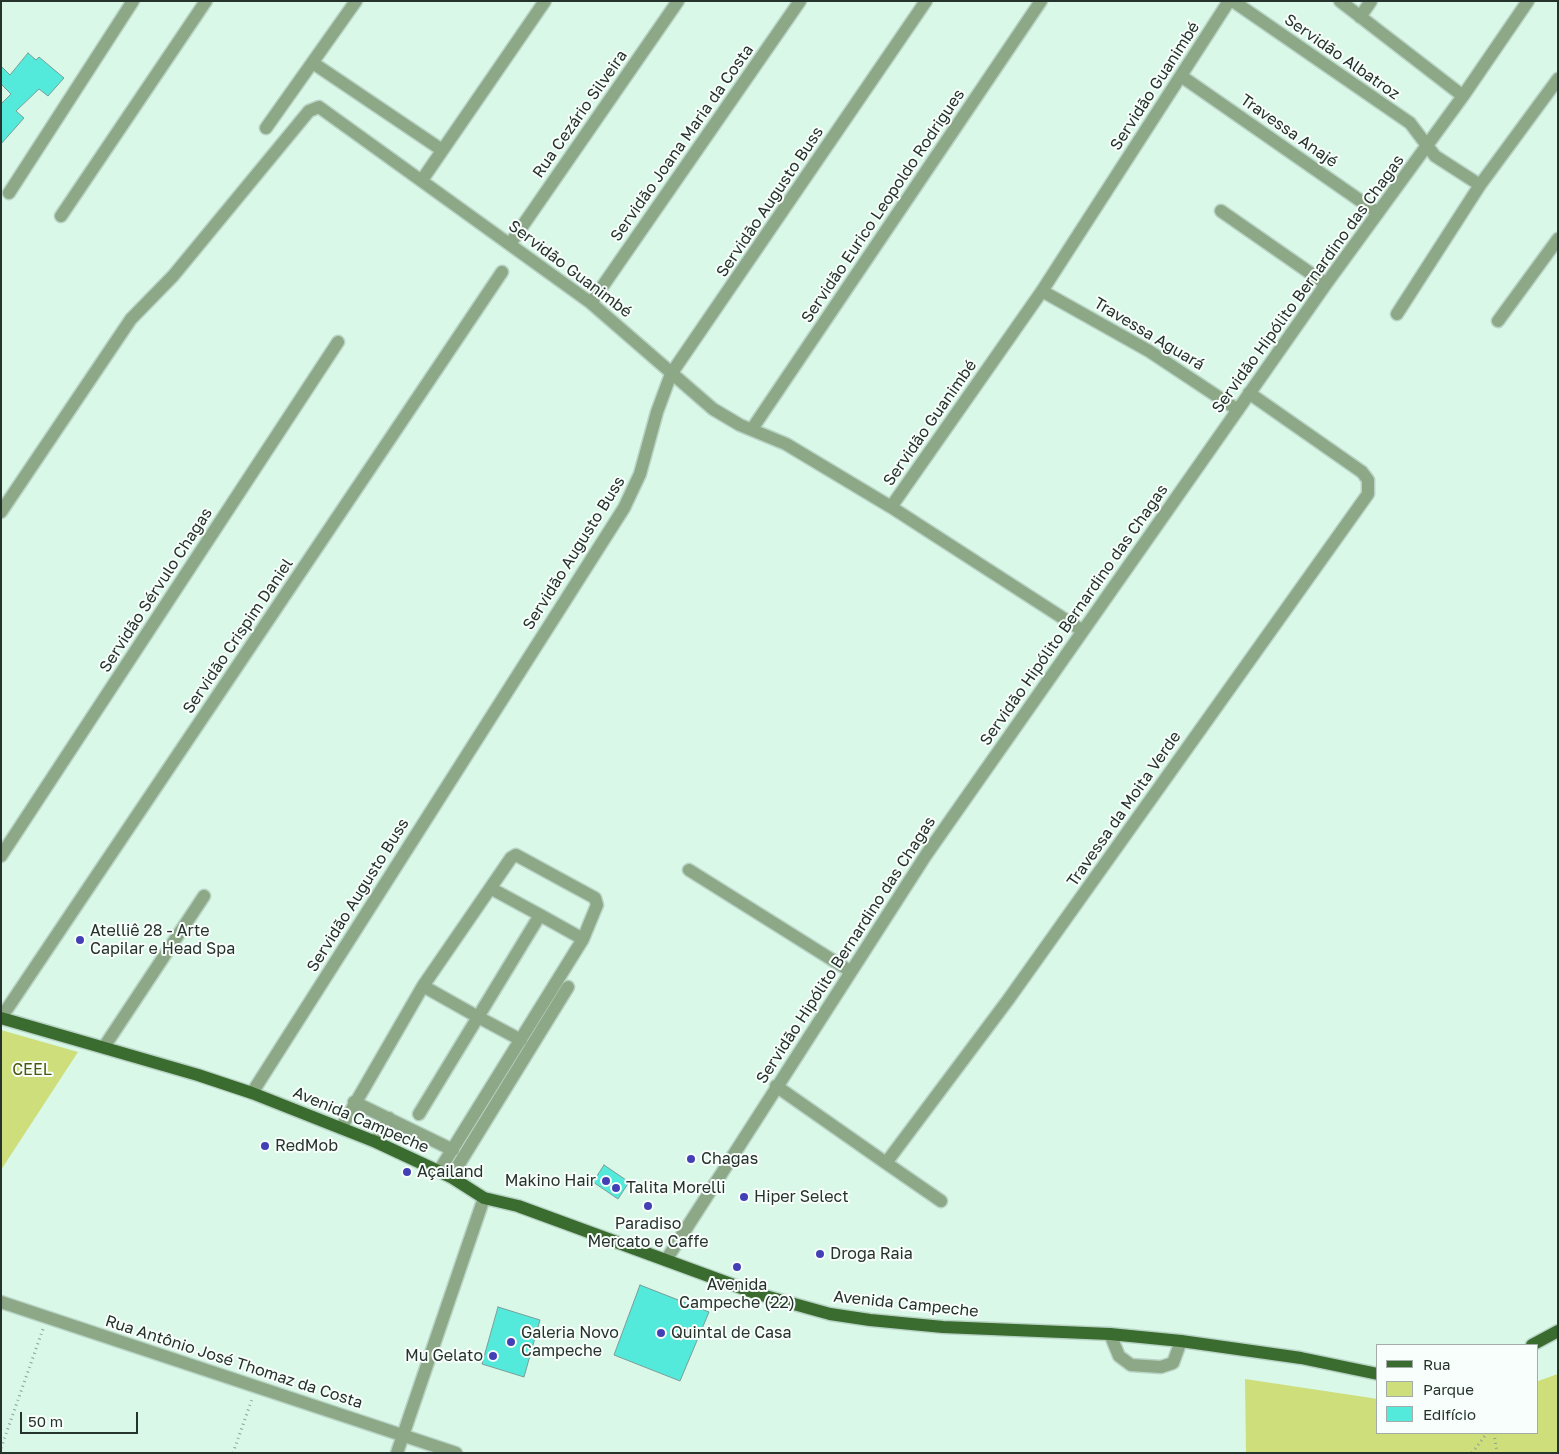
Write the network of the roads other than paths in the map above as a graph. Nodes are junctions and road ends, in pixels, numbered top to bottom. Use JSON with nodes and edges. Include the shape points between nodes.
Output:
{"nodes":[{"id":1,"x":133,"y":1,"type":"edge"},
{"id":2,"x":206,"y":1,"type":"edge"},
{"id":3,"x":356,"y":1,"type":"edge"},
{"id":4,"x":545,"y":1,"type":"edge"},
{"id":5,"x":678,"y":1,"type":"edge"},
{"id":6,"x":800,"y":1,"type":"edge"},
{"id":7,"x":926,"y":1,"type":"edge"},
{"id":8,"x":1041,"y":1,"type":"edge"},
{"id":9,"x":1229,"y":1,"type":"edge"},
{"id":10,"x":1233,"y":1,"type":"edge"},
{"id":11,"x":1340,"y":1,"type":"edge"},
{"id":12,"x":1372,"y":1,"type":"edge"},
{"id":13,"x":1528,"y":1,"type":"edge"},
{"id":14,"x":1360,"y":17,"type":"junction"},
{"id":15,"x":312,"y":63,"type":"junction"},
{"id":16,"x":1181,"y":76,"type":"junction"},
{"id":17,"x":1558,"y":79,"type":"edge"},
{"id":18,"x":1463,"y":96,"type":"junction"},
{"id":19,"x":266,"y":128,"type":"dead end"},
{"id":20,"x":1427,"y":145,"type":"junction"},
{"id":21,"x":442,"y":150,"type":"junction"},
{"id":22,"x":422,"y":180,"type":"junction"},
{"id":23,"x":1480,"y":186,"type":"junction"},
{"id":24,"x":9,"y":193,"type":"dead end"},
{"id":25,"x":1220,"y":212,"type":"dead end"},
{"id":26,"x":1378,"y":212,"type":"junction"},
{"id":27,"x":61,"y":216,"type":"dead end"},
{"id":28,"x":1557,"y":242,"type":"edge"},
{"id":29,"x":510,"y":244,"type":"junction"},
{"id":30,"x":502,"y":272,"type":"dead end"},
{"id":31,"x":1326,"y":284,"type":"junction"},
{"id":32,"x":1042,"y":291,"type":"junction"},
{"id":33,"x":591,"y":303,"type":"junction"},
{"id":34,"x":1397,"y":314,"type":"dead end"},
{"id":35,"x":1498,"y":321,"type":"dead end"},
{"id":36,"x":338,"y":342,"type":"dead end"},
{"id":37,"x":672,"y":374,"type":"junction"},
{"id":38,"x":1249,"y":393,"type":"junction"},
{"id":39,"x":1238,"y":410,"type":"junction"},
{"id":40,"x":752,"y":429,"type":"junction"},
{"id":41,"x":891,"y":507,"type":"junction"},
{"id":42,"x":1,"y":512,"type":"edge"},
{"id":43,"x":1083,"y":631,"type":"junction"},
{"id":44,"x":1,"y":856,"type":"edge"},
{"id":45,"x":689,"y":870,"type":"dead end"},
{"id":46,"x":492,"y":889,"type":"junction"},
{"id":47,"x":204,"y":896,"type":"dead end"},
{"id":48,"x":540,"y":915,"type":"junction"},
{"id":49,"x":584,"y":939,"type":"junction"},
{"id":50,"x":850,"y":970,"type":"junction"},
{"id":51,"x":423,"y":986,"type":"junction"},
{"id":52,"x":568,"y":987,"type":"dead end"},
{"id":53,"x":478,"y":1017,"type":"junction"},
{"id":54,"x":1,"y":1018,"type":"edge"},
{"id":55,"x":520,"y":1040,"type":"junction"},
{"id":56,"x":104,"y":1047,"type":"junction"},
{"id":57,"x":776,"y":1086,"type":"junction"},
{"id":58,"x":252,"y":1093,"type":"junction"},
{"id":59,"x":354,"y":1102,"type":"junction"},
{"id":60,"x":419,"y":1114,"type":"dead end"},
{"id":61,"x":389,"y":1118,"type":"junction"},
{"id":62,"x":340,"y":1128,"type":"junction"},
{"id":63,"x":376,"y":1142,"type":"junction"},
{"id":64,"x":453,"y":1150,"type":"junction"},
{"id":65,"x":886,"y":1162,"type":"junction"},
{"id":66,"x":439,"y":1171,"type":"junction"},
{"id":67,"x":451,"y":1177,"type":"junction"},
{"id":68,"x":484,"y":1198,"type":"junction"},
{"id":69,"x":942,"y":1201,"type":"dead end"},
{"id":70,"x":666,"y":1260,"type":"junction"},
{"id":71,"x":1,"y":1302,"type":"edge"},
{"id":72,"x":1558,"y":1331,"type":"edge"},
{"id":73,"x":1110,"y":1334,"type":"junction"},
{"id":74,"x":1181,"y":1341,"type":"junction"},
{"id":75,"x":1534,"y":1344,"type":"edge"},
{"id":76,"x":1376,"y":1374,"type":"edge"},
{"id":77,"x":403,"y":1435,"type":"junction"},
{"id":78,"x":397,"y":1453,"type":"edge"},
{"id":79,"x":456,"y":1453,"type":"edge"}],
"edges":[{"from":1,"to":24,"type":"street"},
{"from":2,"to":27,"type":"street"},
{"from":3,"to":15,"type":"street"},
{"from":4,"to":21,"type":"street"},
{"from":5,"to":29,"type":"street","name":"Rua Cezário Silveira"},
{"from":6,"to":33,"type":"street","name":"Servidão Joana Maria da Costa"},
{"from":7,"to":37,"type":"street","name":"Servidão Augusto Buss"},
{"from":8,"to":40,"type":"street","name":"Servidão Eurico Leopoldo Rodrigues"},
{"from":9,"to":16,"type":"street","name":"Servidão Guanimbé"},
{"from":10,"to":20,"type":"street","name":"Servidão Albatroz","via":[[1410,123]]},
{"from":11,"to":14,"type":"street"},
{"from":12,"to":14,"type":"street"},
{"from":13,"to":18,"type":"street","name":"Servidão Hipólito Bernardino das Chagas"},
{"from":14,"to":18,"type":"street"},
{"from":15,"to":19,"type":"street"},
{"from":15,"to":21,"type":"street"},
{"from":16,"to":26,"type":"street","name":"Travessa Anajé"},
{"from":16,"to":32,"type":"street","name":"Servidão Guanimbé"},
{"from":17,"to":23,"type":"street"},
{"from":18,"to":20,"type":"street","name":"Servidão Hipólito Bernardino das Chagas"},
{"from":20,"to":23,"type":"street","name":"Servidão Albatroz","via":[[1435,156]]},
{"from":20,"to":26,"type":"street","name":"Servidão Hipólito Bernardino das Chagas"},
{"from":21,"to":22,"type":"street"},
{"from":22,"to":29,"type":"street","name":"Servidão Guanimbé"},
{"from":22,"to":42,"type":"street","name":"Servidão Guanimbé","via":[[324,109],[314,107],[173,276],[131,319]]},
{"from":23,"to":34,"type":"street"},
{"from":25,"to":31,"type":"street"},
{"from":26,"to":31,"type":"street","name":"Servidão Hipólito Bernardino das Chagas"},
{"from":28,"to":35,"type":"street"},
{"from":29,"to":33,"type":"street","name":"Servidão Guanimbé"},
{"from":30,"to":54,"type":"street","name":"Servidão Crispim Daniel"},
{"from":31,"to":38,"type":"street","name":"Servidão Hipólito Bernardino das Chagas"},
{"from":32,"to":39,"type":"street","name":"Travessa Aguará","via":[[1150,350]]},
{"from":32,"to":41,"type":"street","name":"Servidão Guanimbé"},
{"from":33,"to":37,"type":"street","name":"Servidão Guanimbé"},
{"from":36,"to":44,"type":"street","name":"Servidão Sérvulo Chagas"},
{"from":37,"to":40,"type":"street","name":"Servidão Guanimbé","via":[[713,409]]},
{"from":37,"to":58,"type":"street","name":"Servidão Augusto Buss","via":[[659,406],[640,474],[624,508]]},
{"from":38,"to":39,"type":"street","name":"Servidão Hipólito Bernardino das Chagas"},
{"from":38,"to":65,"type":"street","name":"Travessa da Moita Verde","via":[[1362,472],[1368,480],[1368,494],[1008,1000]]},
{"from":39,"to":43,"type":"street","name":"Servidão Hipólito Bernardino das Chagas"},
{"from":40,"to":41,"type":"street","name":"Servidão Guanimbé","via":[[786,444]]},
{"from":41,"to":43,"type":"street"},
{"from":43,"to":50,"type":"street","name":"Servidão Hipólito Bernardino das Chagas","via":[[926,855]]},
{"from":45,"to":50,"type":"street"},
{"from":46,"to":48,"type":"street"},
{"from":46,"to":49,"type":"street","via":[[516,855],[595,898],[597,905]]},
{"from":46,"to":51,"type":"street"},
{"from":47,"to":56,"type":"street"},
{"from":48,"to":49,"type":"street"},
{"from":48,"to":53,"type":"street"},
{"from":49,"to":55,"type":"street"},
{"from":50,"to":57,"type":"street","name":"Servidão Hipólito Bernardino das Chagas"},
{"from":51,"to":53,"type":"street"},
{"from":51,"to":59,"type":"street"},
{"from":52,"to":67,"type":"street"},
{"from":53,"to":55,"type":"street"},
{"from":53,"to":60,"type":"street"},
{"from":54,"to":56,"type":"main road","name":"Avenida Campeche"},
{"from":55,"to":64,"type":"street"},
{"from":56,"to":58,"type":"main road","name":"Avenida Campeche"},
{"from":57,"to":65,"type":"street"},
{"from":57,"to":70,"type":"street","name":"Servidão Hipólito Bernardino das Chagas"},
{"from":58,"to":62,"type":"main road","name":"Avenida Campeche"},
{"from":59,"to":61,"type":"street"},
{"from":59,"to":62,"type":"street"},
{"from":61,"to":63,"type":"street"},
{"from":61,"to":64,"type":"street"},
{"from":62,"to":63,"type":"main road","name":"Avenida Campeche"},
{"from":63,"to":66,"type":"main road","name":"Avenida Campeche"},
{"from":64,"to":66,"type":"street"},
{"from":65,"to":69,"type":"street"},
{"from":66,"to":67,"type":"main road","name":"Avenida Campeche"},
{"from":67,"to":68,"type":"main road","name":"Avenida Campeche"},
{"from":68,"to":70,"type":"main road","name":"Avenida Campeche","via":[[518,1206]]},
{"from":68,"to":77,"type":"street"},
{"from":70,"to":73,"type":"main road","name":"Avenida Campeche","via":[[758,1294],[852,1318],[943,1327]]},
{"from":71,"to":77,"type":"street","name":"Rua Antônio José Thomaz da Costa"},
{"from":72,"to":75,"type":"main road"},
{"from":73,"to":74,"type":"main road","name":"Avenida Campeche"},
{"from":73,"to":74,"type":"street","via":[[1119,1356],[1131,1365],[1161,1367],[1173,1363]]},
{"from":74,"to":76,"type":"main road","name":"Avenida Campeche","via":[[1301,1358]]},
{"from":77,"to":78,"type":"street"},
{"from":77,"to":79,"type":"street","name":"Rua Antônio José Thomaz da Costa"}]}
